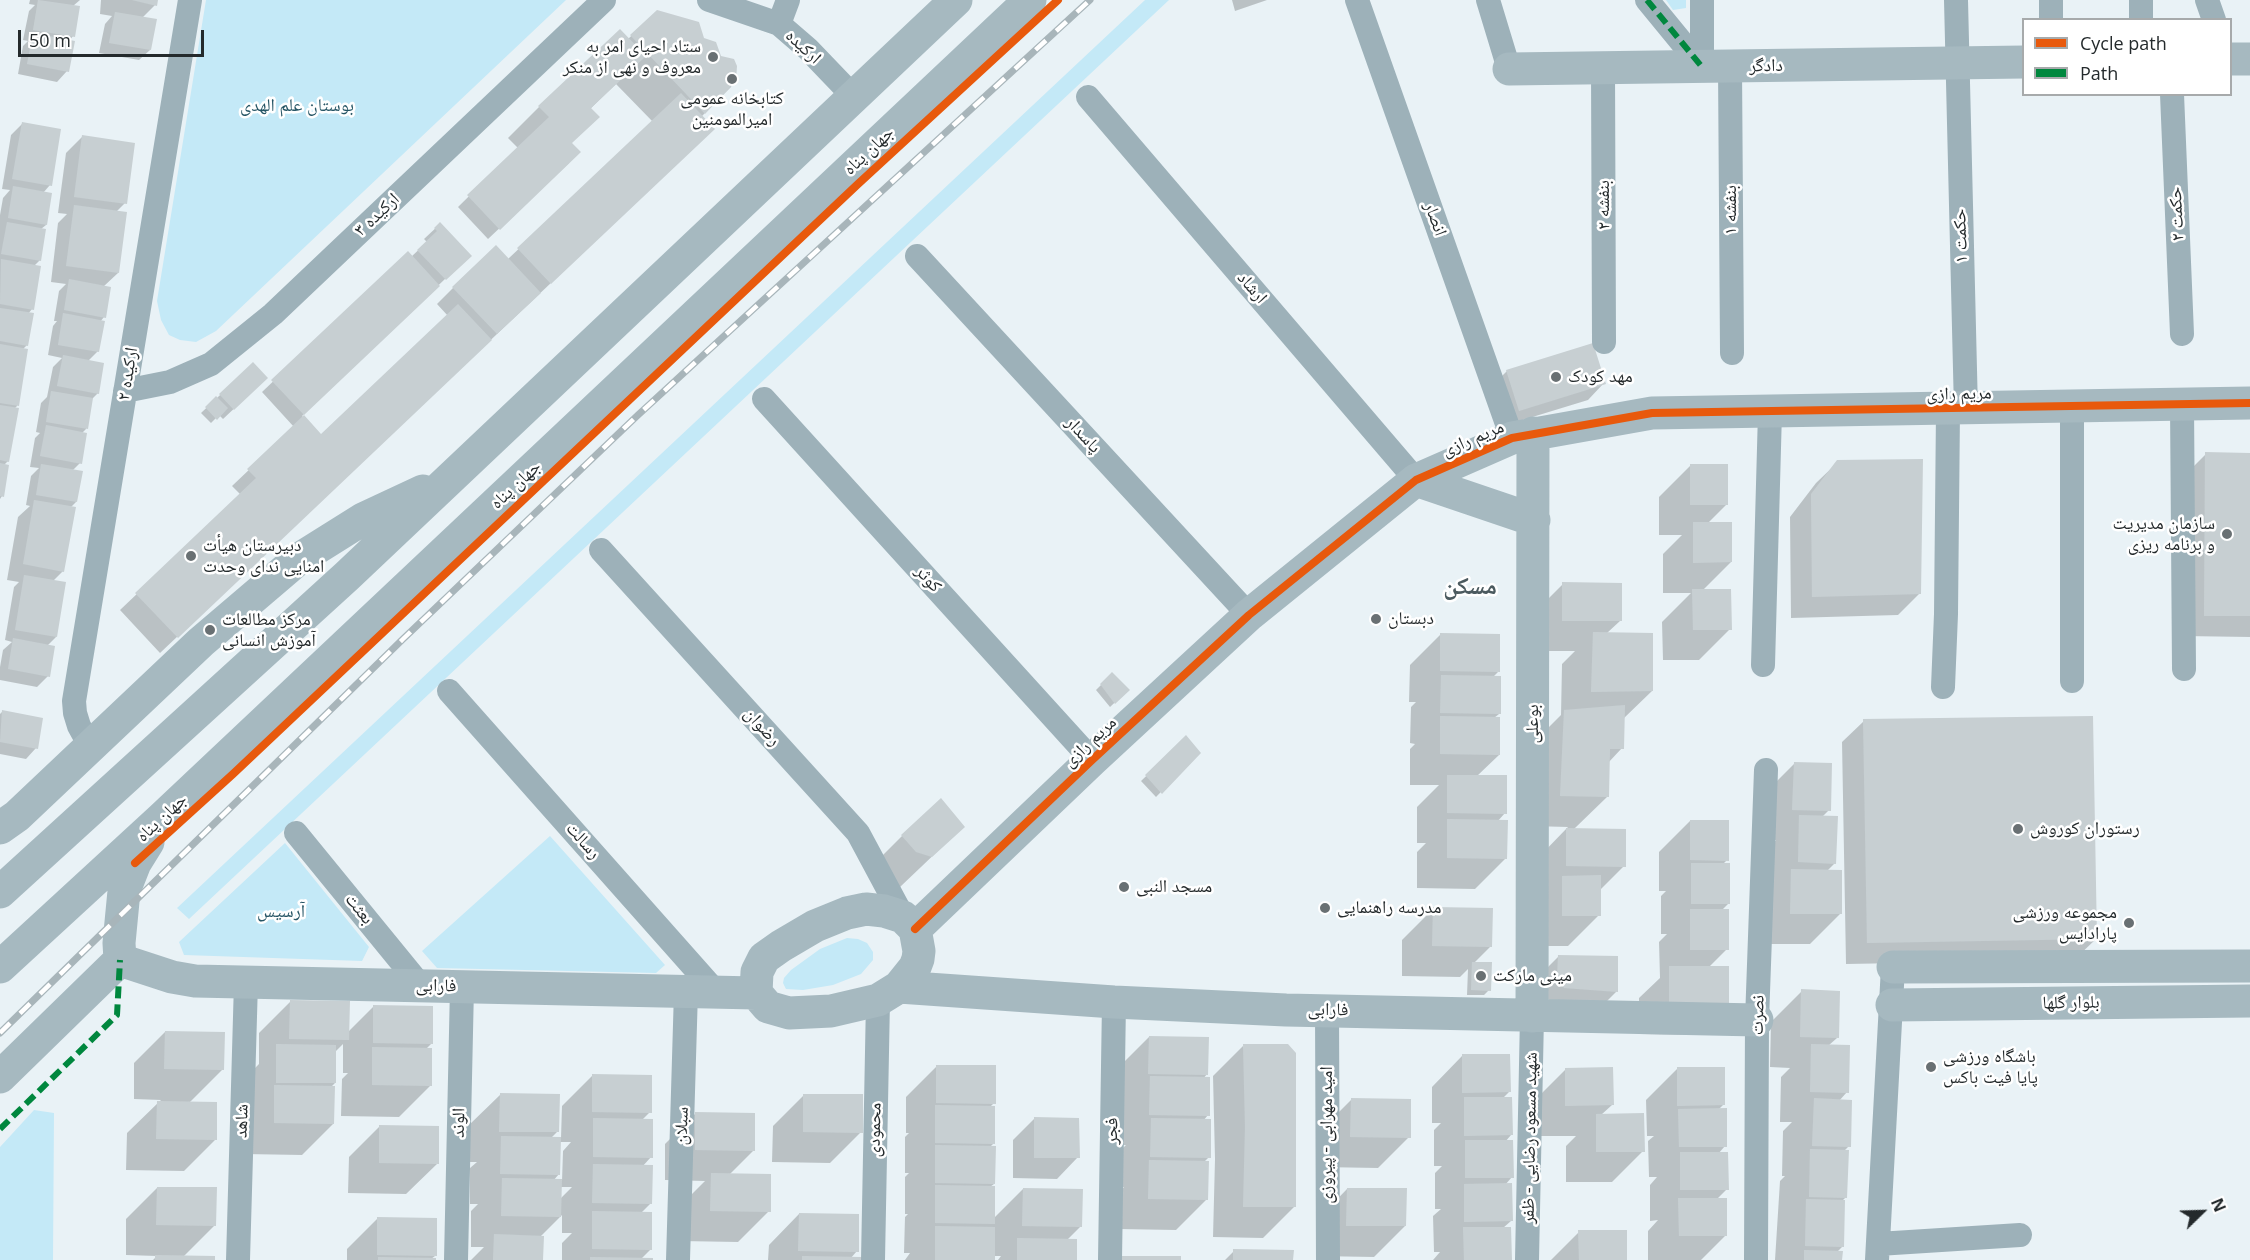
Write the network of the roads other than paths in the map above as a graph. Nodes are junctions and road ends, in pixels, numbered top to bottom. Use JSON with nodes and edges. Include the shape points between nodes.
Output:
{"nodes":[{"id":1,"x":190,"y":0,"type":"edge"},
{"id":2,"x":604,"y":0,"type":"edge"},
{"id":3,"x":709,"y":0,"type":"edge"},
{"id":4,"x":788,"y":0,"type":"edge"},
{"id":5,"x":956,"y":0,"type":"edge"},
{"id":6,"x":1030,"y":0,"type":"edge"},
{"id":7,"x":1357,"y":0,"type":"edge"},
{"id":8,"x":1488,"y":0,"type":"edge"},
{"id":9,"x":1647,"y":0,"type":"edge"},
{"id":10,"x":1702,"y":0,"type":"edge"},
{"id":11,"x":1956,"y":0,"type":"edge"},
{"id":12,"x":2051,"y":0,"type":"edge"},
{"id":13,"x":2141,"y":0,"type":"edge"},
{"id":14,"x":2207,"y":0,"type":"edge"},
{"id":15,"x":2051,"y":18,"type":"edge"},
{"id":16,"x":2141,"y":18,"type":"edge"},
{"id":17,"x":2213,"y":18,"type":"edge"},
{"id":18,"x":779,"y":24,"type":"junction"},
{"id":19,"x":2232,"y":59,"type":"edge"},
{"id":20,"x":2250,"y":59,"type":"edge"},
{"id":21,"x":2022,"y":62,"type":"edge"},
{"id":22,"x":1956,"y":63,"type":"junction"},
{"id":23,"x":1716,"y":66,"type":"junction"},
{"id":24,"x":1603,"y":68,"type":"junction"},
{"id":25,"x":1509,"y":69,"type":"joint"},
{"id":26,"x":2172,"y":96,"type":"edge"},
{"id":27,"x":854,"y":97,"type":"junction"},
{"id":28,"x":1088,"y":97,"type":"dead end"},
{"id":29,"x":917,"y":256,"type":"dead end"},
{"id":30,"x":2182,"y":334,"type":"dead end"},
{"id":31,"x":1605,"y":342,"type":"dead end"},
{"id":32,"x":1732,"y":353,"type":"dead end"},
{"id":33,"x":125,"y":391,"type":"junction"},
{"id":34,"x":764,"y":399,"type":"dead end"},
{"id":35,"x":2250,"y":403,"type":"edge"},
{"id":36,"x":2182,"y":404,"type":"junction"},
{"id":37,"x":2072,"y":407,"type":"junction"},
{"id":38,"x":1957,"y":410,"type":"junction"},
{"id":39,"x":1770,"y":412,"type":"junction"},
{"id":40,"x":1523,"y":436,"type":"junction"},
{"id":41,"x":452,"y":477,"type":"junction"},
{"id":42,"x":1416,"y":480,"type":"junction"},
{"id":43,"x":1534,"y":520,"type":"junction"},
{"id":44,"x":601,"y":550,"type":"dead end"},
{"id":45,"x":1249,"y":615,"type":"junction"},
{"id":46,"x":1763,"y":665,"type":"dead end"},
{"id":47,"x":2184,"y":669,"type":"dead end"},
{"id":48,"x":2072,"y":681,"type":"dead end"},
{"id":49,"x":1943,"y":687,"type":"dead end"},
{"id":50,"x":449,"y":691,"type":"dead end"},
{"id":51,"x":90,"y":746,"type":"junction"},
{"id":52,"x":1092,"y":760,"type":"junction"},
{"id":53,"x":1766,"y":770,"type":"dead end"},
{"id":54,"x":161,"y":819,"type":"junction"},
{"id":55,"x":0,"y":828,"type":"edge"},
{"id":56,"x":296,"y":833,"type":"dead end"},
{"id":57,"x":0,"y":892,"type":"edge"},
{"id":58,"x":909,"y":923,"type":"junction"},
{"id":59,"x":120,"y":960,"type":"junction"},
{"id":60,"x":2250,"y":966,"type":"edge"},
{"id":61,"x":0,"y":967,"type":"edge"},
{"id":62,"x":1893,"y":968,"type":"joint"},
{"id":63,"x":246,"y":982,"type":"junction"},
{"id":64,"x":421,"y":986,"type":"junction"},
{"id":65,"x":462,"y":987,"type":"junction"},
{"id":66,"x":701,"y":991,"type":"junction"},
{"id":67,"x":756,"y":993,"type":"junction"},
{"id":68,"x":888,"y":994,"type":"junction"},
{"id":69,"x":2250,"y":1001,"type":"edge"},
{"id":70,"x":1114,"y":1002,"type":"junction"},
{"id":71,"x":1892,"y":1005,"type":"junction"},
{"id":72,"x":1327,"y":1010,"type":"junction"},
{"id":73,"x":1532,"y":1016,"type":"junction"},
{"id":74,"x":1757,"y":1020,"type":"junction"},
{"id":75,"x":0,"y":1077,"type":"edge"},
{"id":76,"x":2020,"y":1235,"type":"dead end"},
{"id":77,"x":1878,"y":1252,"type":"edge"},
{"id":78,"x":238,"y":1260,"type":"edge"},
{"id":79,"x":456,"y":1260,"type":"edge"},
{"id":80,"x":678,"y":1260,"type":"edge"},
{"id":81,"x":873,"y":1260,"type":"edge"},
{"id":82,"x":1110,"y":1260,"type":"edge"},
{"id":83,"x":1328,"y":1260,"type":"edge"},
{"id":84,"x":1527,"y":1260,"type":"edge"},
{"id":85,"x":1756,"y":1260,"type":"edge"}],
"edges":[{"from":1,"to":33,"type":"street","name":"ارکیده ۲"},
{"from":2,"to":33,"type":"street","name":"ارکیده ۳","via":[[273,314],[211,364],[170,382]]},
{"from":3,"to":18,"type":"street","name":"ارکیده"},
{"from":4,"to":18,"type":"street"},
{"from":5,"to":27,"type":"street"},
{"from":6,"to":54,"type":"street","name":"جهان پناه"},
{"from":7,"to":40,"type":"street","name":"انصار"},
{"from":8,"to":25,"type":"street"},
{"from":9,"to":23,"type":"street"},
{"from":10,"to":23,"type":"street","name":"بنفشه ۱"},
{"from":11,"to":22,"type":"street","name":"حکمت ۱"},
{"from":12,"to":15,"type":"street"},
{"from":13,"to":16,"type":"street"},
{"from":14,"to":17,"type":"street"},
{"from":18,"to":27,"type":"street","name":"ارکیده"},
{"from":19,"to":20,"type":"street"},
{"from":21,"to":22,"type":"street","name":"دادگر"},
{"from":22,"to":23,"type":"street","name":"دادگر"},
{"from":22,"to":38,"type":"street","name":"حکمت ۱"},
{"from":23,"to":24,"type":"street","name":"دادگر"},
{"from":23,"to":32,"type":"street","name":"بنفشه ۱"},
{"from":24,"to":25,"type":"street","name":"دادگر"},
{"from":24,"to":31,"type":"street","name":"بنفشه ۲"},
{"from":26,"to":30,"type":"street","name":"حکمت ۲"},
{"from":27,"to":41,"type":"street"},
{"from":28,"to":42,"type":"street","name":"ارشاد"},
{"from":29,"to":45,"type":"street","name":"پاسدار"},
{"from":33,"to":51,"type":"street","name":"ارکیده ۲","via":[[74,701],[75,713]]},
{"from":34,"to":52,"type":"street","name":"کوثر"},
{"from":35,"to":36,"type":"street","name":"مریم رازی"},
{"from":36,"to":37,"type":"street","name":"مریم رازی"},
{"from":36,"to":47,"type":"street"},
{"from":37,"to":38,"type":"street","name":"مریم رازی"},
{"from":37,"to":48,"type":"street"},
{"from":38,"to":39,"type":"street","name":"مریم رازی"},
{"from":38,"to":49,"type":"street","name":"حکمت ۱"},
{"from":39,"to":40,"type":"street","name":"مریم رازی","via":[[1652,413]]},
{"from":39,"to":46,"type":"street"},
{"from":40,"to":42,"type":"street","name":"مریم رازی"},
{"from":40,"to":43,"type":"street","name":"بوعلی"},
{"from":41,"to":51,"type":"street","via":[[363,519],[296,561],[201,642]]},
{"from":41,"to":57,"type":"street"},
{"from":42,"to":43,"type":"street"},
{"from":42,"to":45,"type":"street","name":"مریم رازی"},
{"from":43,"to":73,"type":"street","name":"بوعلی"},
{"from":44,"to":58,"type":"street","name":"رضوان","via":[[858,833]]},
{"from":45,"to":52,"type":"street","name":"مریم رازی"},
{"from":50,"to":66,"type":"street","name":"رسالت"},
{"from":51,"to":55,"type":"street"},
{"from":52,"to":58,"type":"street","name":"مریم رازی"},
{"from":53,"to":74,"type":"street","name":"نصرت"},
{"from":54,"to":59,"type":"street","via":[[124,891]]},
{"from":54,"to":61,"type":"street","name":"جهان پناه"},
{"from":56,"to":64,"type":"street","name":"بعثت"},
{"from":58,"to":67,"type":"street","via":[[884,911],[866,909],[815,926],[764,958],[757,972]]},
{"from":58,"to":68,"type":"street","via":[[918,959]]},
{"from":59,"to":63,"type":"street","name":"فارابی","via":[[172,977]]},
{"from":59,"to":75,"type":"street"},
{"from":60,"to":62,"type":"street","name":"بلوار گلها"},
{"from":62,"to":71,"type":"street"},
{"from":63,"to":64,"type":"street","name":"فارابی"},
{"from":63,"to":78,"type":"street","name":"شاهد"},
{"from":64,"to":65,"type":"street","name":"فارابی"},
{"from":65,"to":66,"type":"street","name":"فارابی"},
{"from":65,"to":79,"type":"street","name":"الوند"},
{"from":66,"to":67,"type":"street","name":"فارابی"},
{"from":66,"to":80,"type":"street","name":"سبلان"},
{"from":67,"to":68,"type":"street","name":"فارابی","via":[[768,1007],[789,1013],[831,1011]]},
{"from":68,"to":70,"type":"street","name":"فارابی"},
{"from":68,"to":81,"type":"street","name":"محمودی"},
{"from":69,"to":71,"type":"street","name":"بلوار گلها"},
{"from":70,"to":72,"type":"street","name":"فارابی"},
{"from":70,"to":82,"type":"street","name":"فجر"},
{"from":71,"to":77,"type":"street"},
{"from":72,"to":73,"type":"street","name":"فارابی"},
{"from":72,"to":83,"type":"street","name":"امید مهرابی - پیروزی"},
{"from":73,"to":74,"type":"street","name":"فارابی"},
{"from":73,"to":84,"type":"street","name":"شهید مسعود رضایی - ظفر"},
{"from":74,"to":85,"type":"street","name":"نصرت"},
{"from":76,"to":77,"type":"street"}]}
